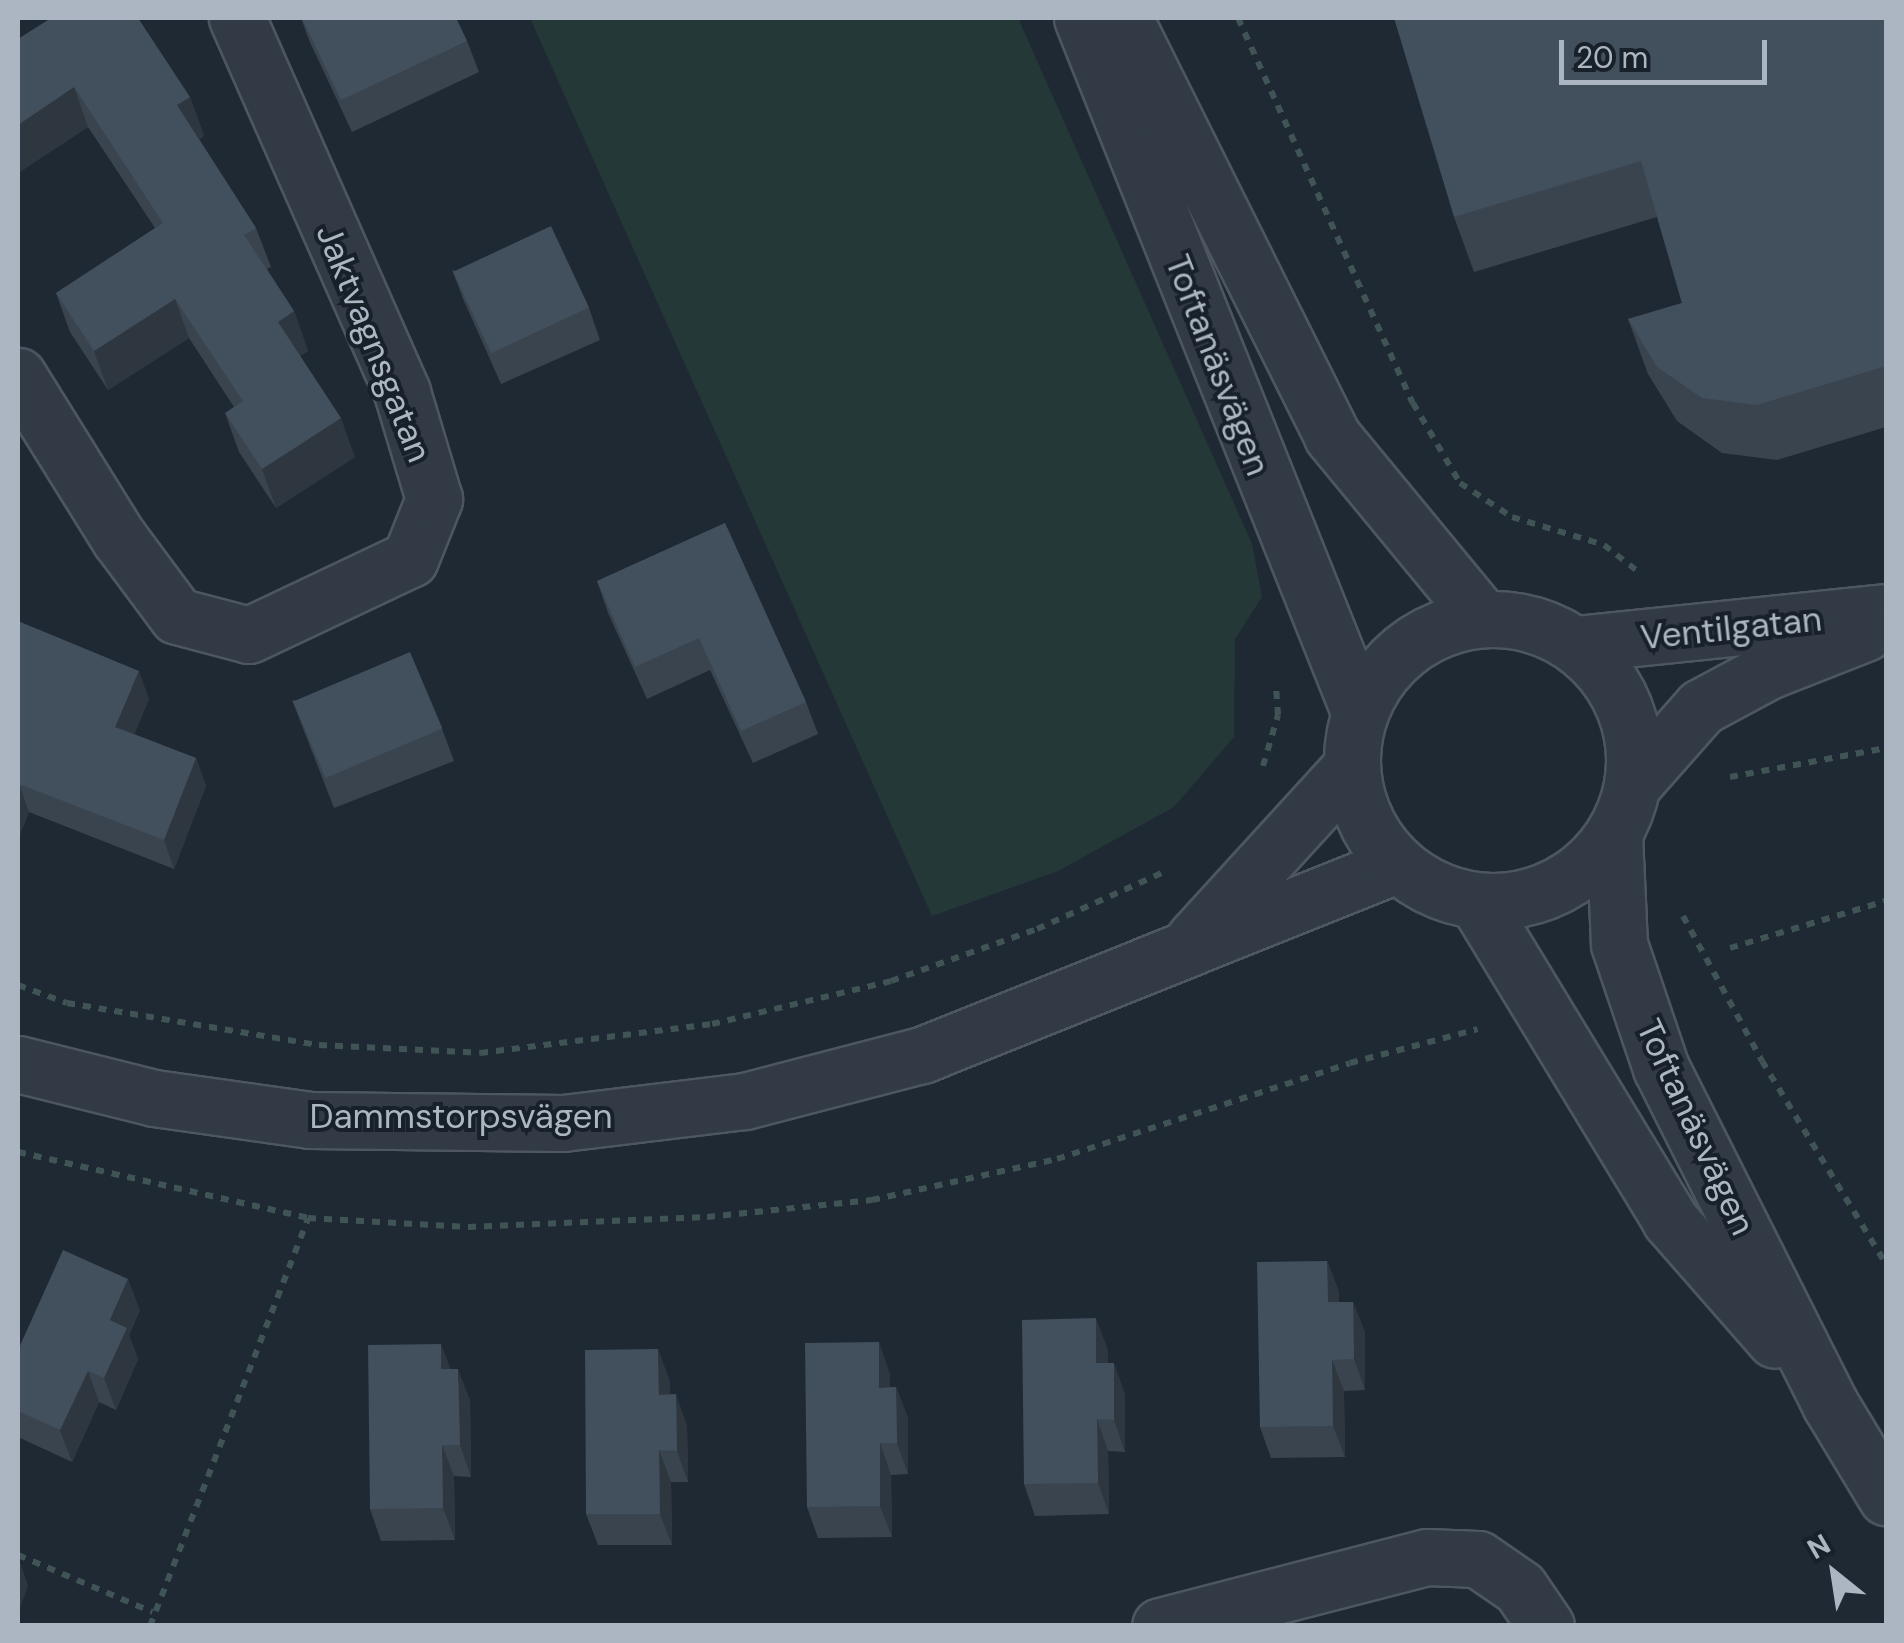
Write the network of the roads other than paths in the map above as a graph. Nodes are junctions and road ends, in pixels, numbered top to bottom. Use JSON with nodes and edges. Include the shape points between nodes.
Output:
{"nodes":[{"id":1,"x":237,"y":18,"type":"edge"},
{"id":2,"x":1082,"y":18,"type":"edge"},
{"id":3,"x":1124,"y":18,"type":"edge"},
{"id":4,"x":18,"y":376,"type":"edge"},
{"id":5,"x":1886,"y":612,"type":"edge"},
{"id":6,"x":1482,"y":618,"type":"junction"},
{"id":7,"x":1886,"y":625,"type":"edge"},
{"id":8,"x":1576,"y":644,"type":"junction"},
{"id":9,"x":1359,"y":710,"type":"junction"},
{"id":10,"x":1350,"y":768,"type":"junction"},
{"id":11,"x":1634,"y":783,"type":"junction"},
{"id":12,"x":1614,"y":834,"type":"junction"},
{"id":13,"x":1396,"y":865,"type":"junction"},
{"id":14,"x":1477,"y":902,"type":"junction"},
{"id":15,"x":1183,"y":951,"type":"junction"},
{"id":16,"x":18,"y":1064,"type":"edge"},
{"id":17,"x":1830,"y":1404,"type":"junction"},
{"id":18,"x":1886,"y":1497,"type":"edge"},
{"id":19,"x":1160,"y":1626,"type":"edge"},
{"id":20,"x":1546,"y":1626,"type":"edge"}],
"edges":[{"from":1,"to":4,"type":"street","name":"Jaktvagnsgatan","via":[[402,392],[434,500],[410,559],[249,635],[178,616],[119,538]]},
{"from":2,"to":9,"type":"street","name":"Toftanäsvägen"},
{"from":3,"to":6,"type":"street","name":"Toftanäsvägen","via":[[1332,436]]},
{"from":5,"to":8,"type":"street","name":"Ventilgatan"},
{"from":6,"to":8,"type":"street","name":"Toftanäsvägen","via":[[1533,624]]},
{"from":6,"to":9,"type":"street","name":"Toftanäsvägen","via":[[1422,637],[1380,673]]},
{"from":7,"to":11,"type":"street","name":"Ventilgatan","via":[[1768,671],[1701,707]]},
{"from":8,"to":11,"type":"street","name":"Toftanäsvägen","via":[[1619,697],[1632,728]]},
{"from":9,"to":10,"type":"street","name":"Toftanäsvägen"},
{"from":10,"to":13,"type":"street","name":"Toftanäsvägen","via":[[1364,824]]},
{"from":10,"to":15,"type":"street","name":"Dammstorpsvägen"},
{"from":11,"to":12,"type":"street","name":"Toftanäsvägen"},
{"from":12,"to":14,"type":"street","name":"Toftanäsvägen","via":[[1582,872],[1539,895]]},
{"from":12,"to":17,"type":"street","name":"Toftanäsvägen","via":[[1619,944],[1660,1068]]},
{"from":13,"to":14,"type":"street","name":"Toftanäsvägen","via":[[1433,890]]},
{"from":13,"to":15,"type":"street","name":"Dammstorpsvägen"},
{"from":14,"to":17,"type":"street","name":"Toftanäsvägen","via":[[1670,1220]]},
{"from":15,"to":16,"type":"street","name":"Dammstorpsvägen","via":[[922,1055],[745,1101],[563,1123],[310,1120],[154,1098]]},
{"from":17,"to":18,"type":"street","name":"Toftanäsvägen"},
{"from":19,"to":20,"type":"street","via":[[1426,1557],[1478,1559],[1520,1588]]}]}
